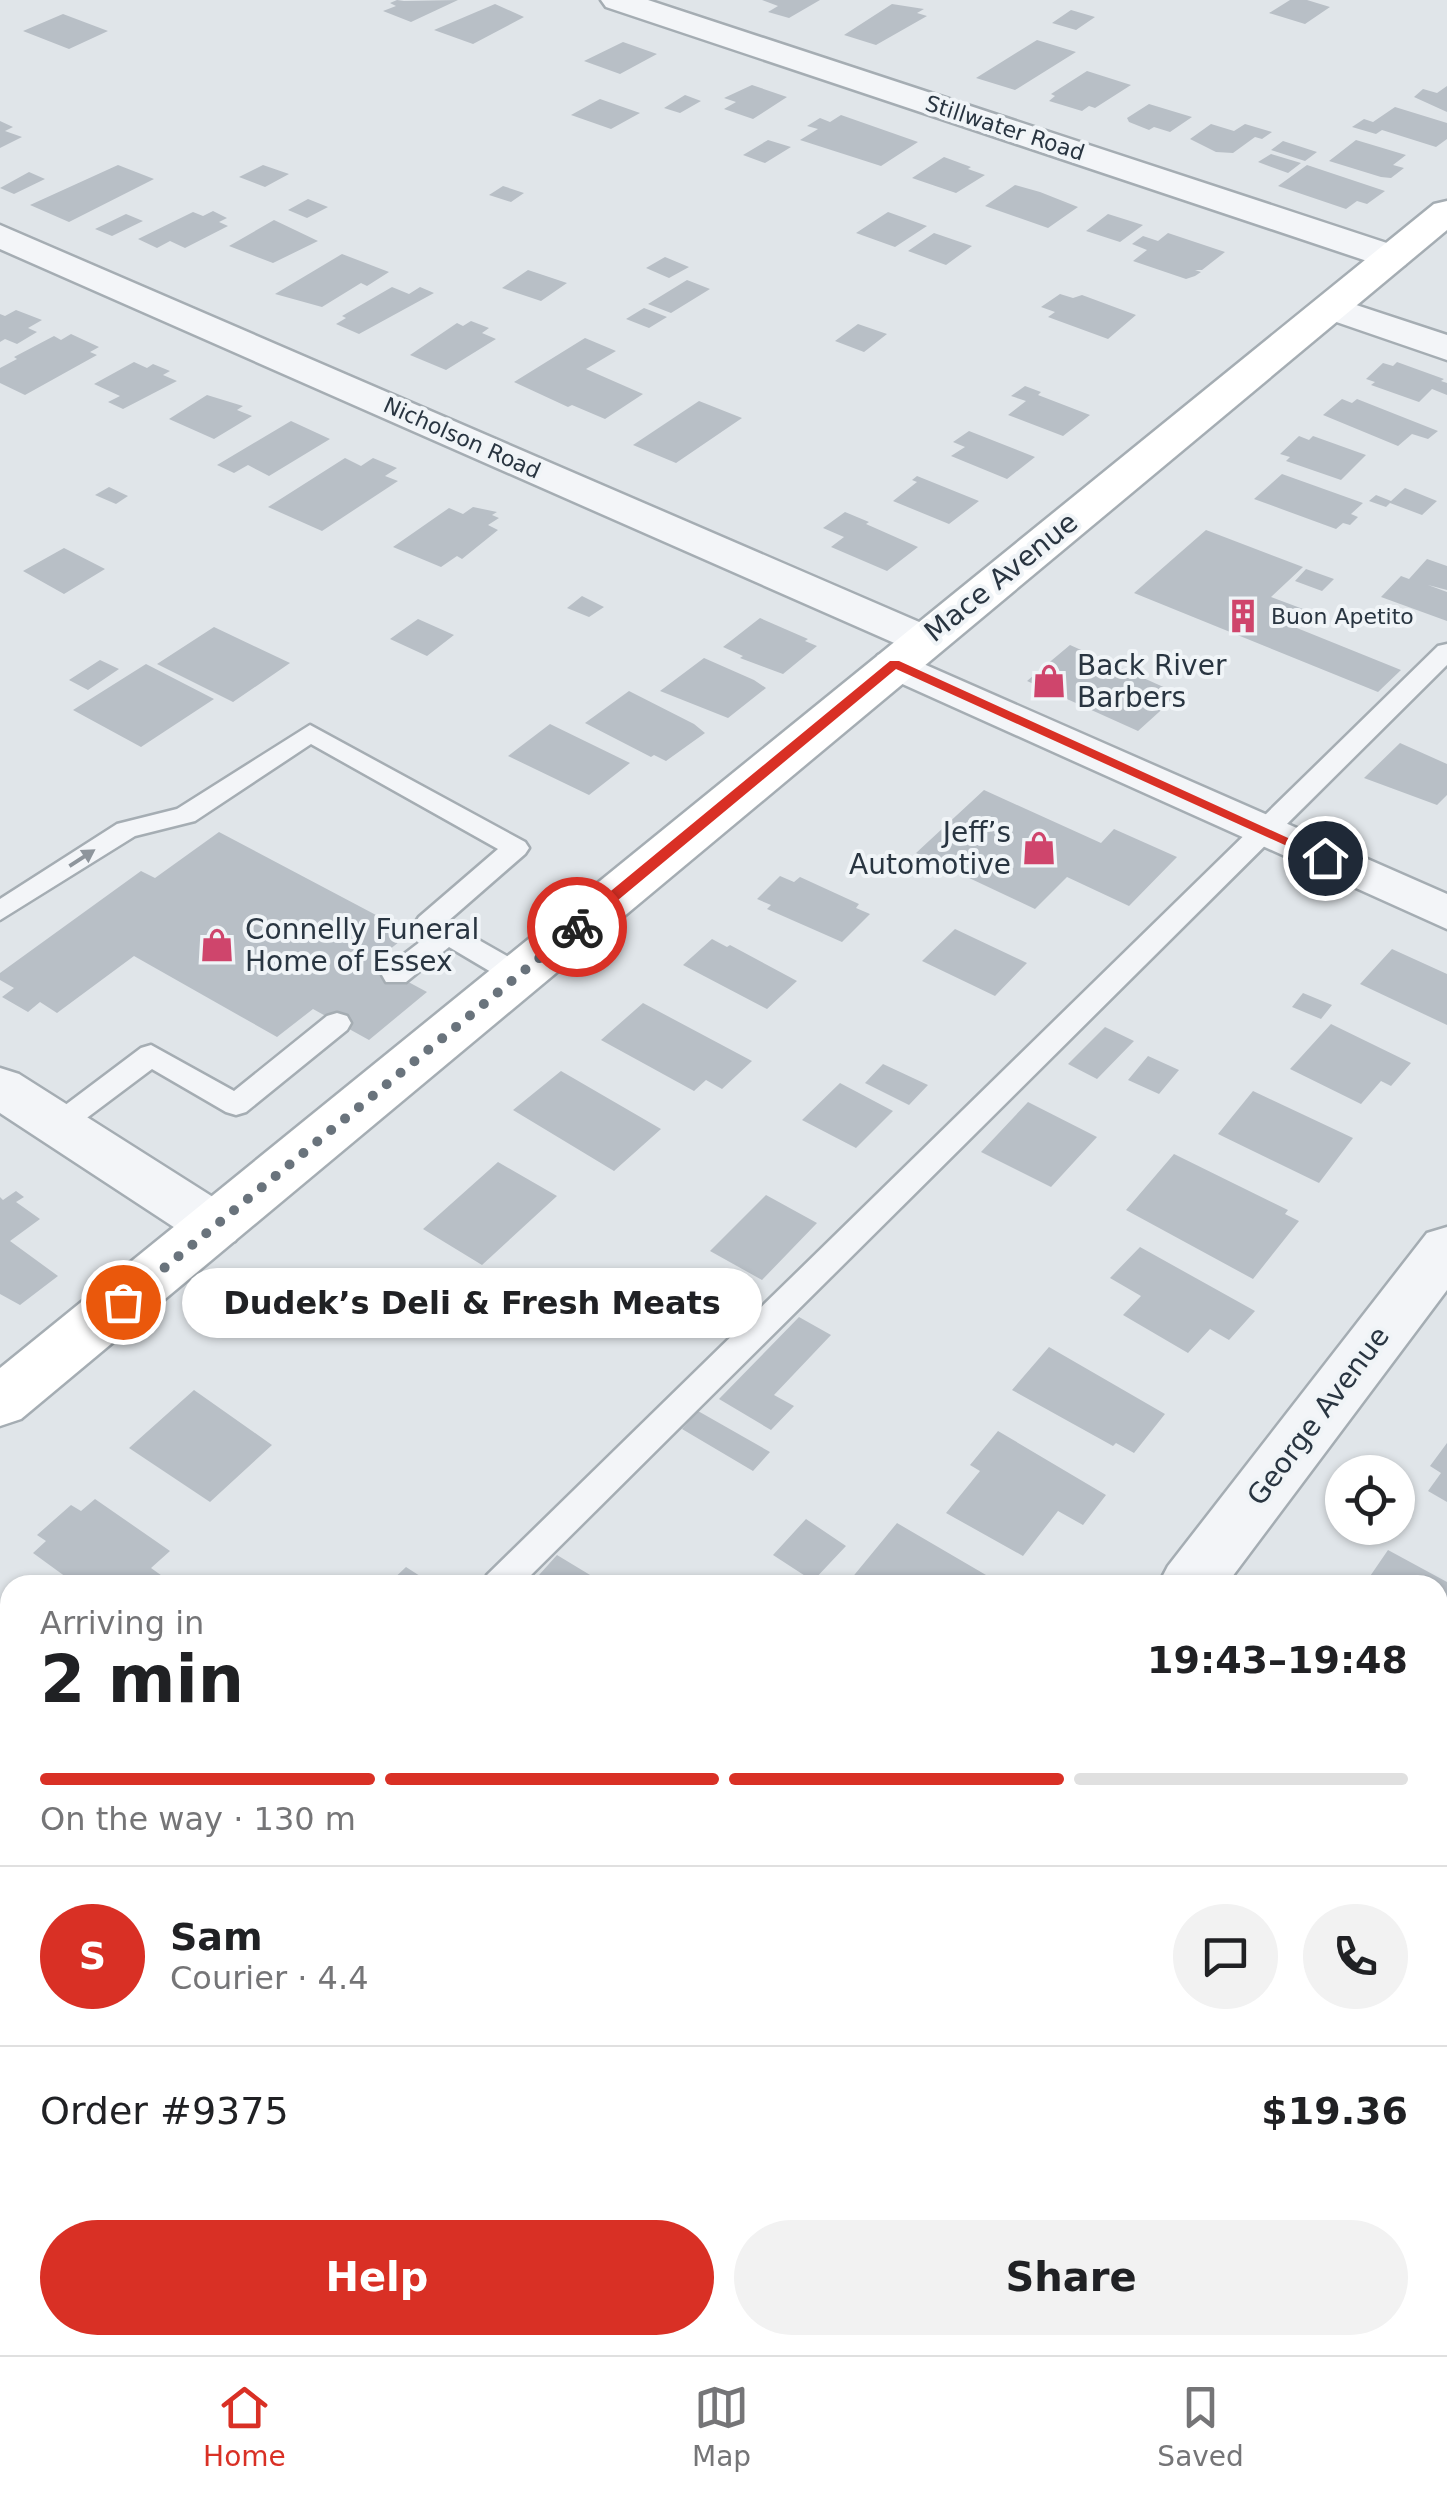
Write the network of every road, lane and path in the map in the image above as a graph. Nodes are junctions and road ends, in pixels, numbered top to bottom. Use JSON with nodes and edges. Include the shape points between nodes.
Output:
{"nodes":[{"id":1,"x":618,"y":0,"type":"edge"},
{"id":2,"x":1447,"y":212,"type":"edge"},
{"id":3,"x":0,"y":236,"type":"edge"},
{"id":4,"x":1392,"y":257,"type":"junction"},
{"id":5,"x":1332,"y":308,"type":"junction"},
{"id":6,"x":1447,"y":348,"type":"edge"},
{"id":7,"x":1447,"y":651,"type":"edge"},
{"id":8,"x":909,"y":652,"type":"junction"},
{"id":9,"x":1264,"y":830,"type":"junction"},
{"id":10,"x":0,"y":911,"type":"edge"},
{"id":11,"x":1447,"y":913,"type":"edge"},
{"id":12,"x":448,"y":934,"type":"junction"},
{"id":13,"x":396,"y":975,"type":"dead end"},
{"id":14,"x":518,"y":976,"type":"junction"},
{"id":15,"x":337,"y":1023,"type":"dead end"},
{"id":16,"x":0,"y":1088,"type":"edge"},
{"id":17,"x":58,"y":1124,"type":"junction"},
{"id":18,"x":215,"y":1226,"type":"junction"},
{"id":19,"x":1447,"y":1248,"type":"edge"},
{"id":20,"x":0,"y":1402,"type":"edge"},
{"id":21,"x":509,"y":1575,"type":"edge"},
{"id":22,"x":1198,"y":1575,"type":"edge"}],
"edges":[{"from":1,"to":4,"type":"street","name":"Stillwater Road"},
{"from":2,"to":4,"type":"main road","name":"Mace Avenue"},
{"from":3,"to":8,"type":"street","name":"Nicholson Road"},
{"from":4,"to":5,"type":"main road","name":"Mace Avenue"},
{"from":5,"to":6,"type":"street"},
{"from":5,"to":8,"type":"main road","name":"Mace Avenue"},
{"from":7,"to":9,"type":"lane"},
{"from":8,"to":9,"type":"street","name":"Nicholson Road"},
{"from":8,"to":14,"type":"main road","name":"Mace Avenue"},
{"from":9,"to":11,"type":"street","name":"Nicholson Road"},
{"from":9,"to":21,"type":"lane"},
{"from":10,"to":12,"type":"lane","one_way":true,"via":[[126,830],[186,815],[310,734],[516,848],[429,922]]},
{"from":12,"to":13,"type":"lane"},
{"from":12,"to":14,"type":"lane"},
{"from":14,"to":18,"type":"main road","name":"Mace Avenue"},
{"from":15,"to":17,"type":"lane","via":[[236,1105],[151,1055]]},
{"from":16,"to":17,"type":"street"},
{"from":17,"to":18,"type":"street"},
{"from":18,"to":20,"type":"main road","name":"Mace Avenue"},
{"from":19,"to":22,"type":"street","name":"George Avenue"}]}
